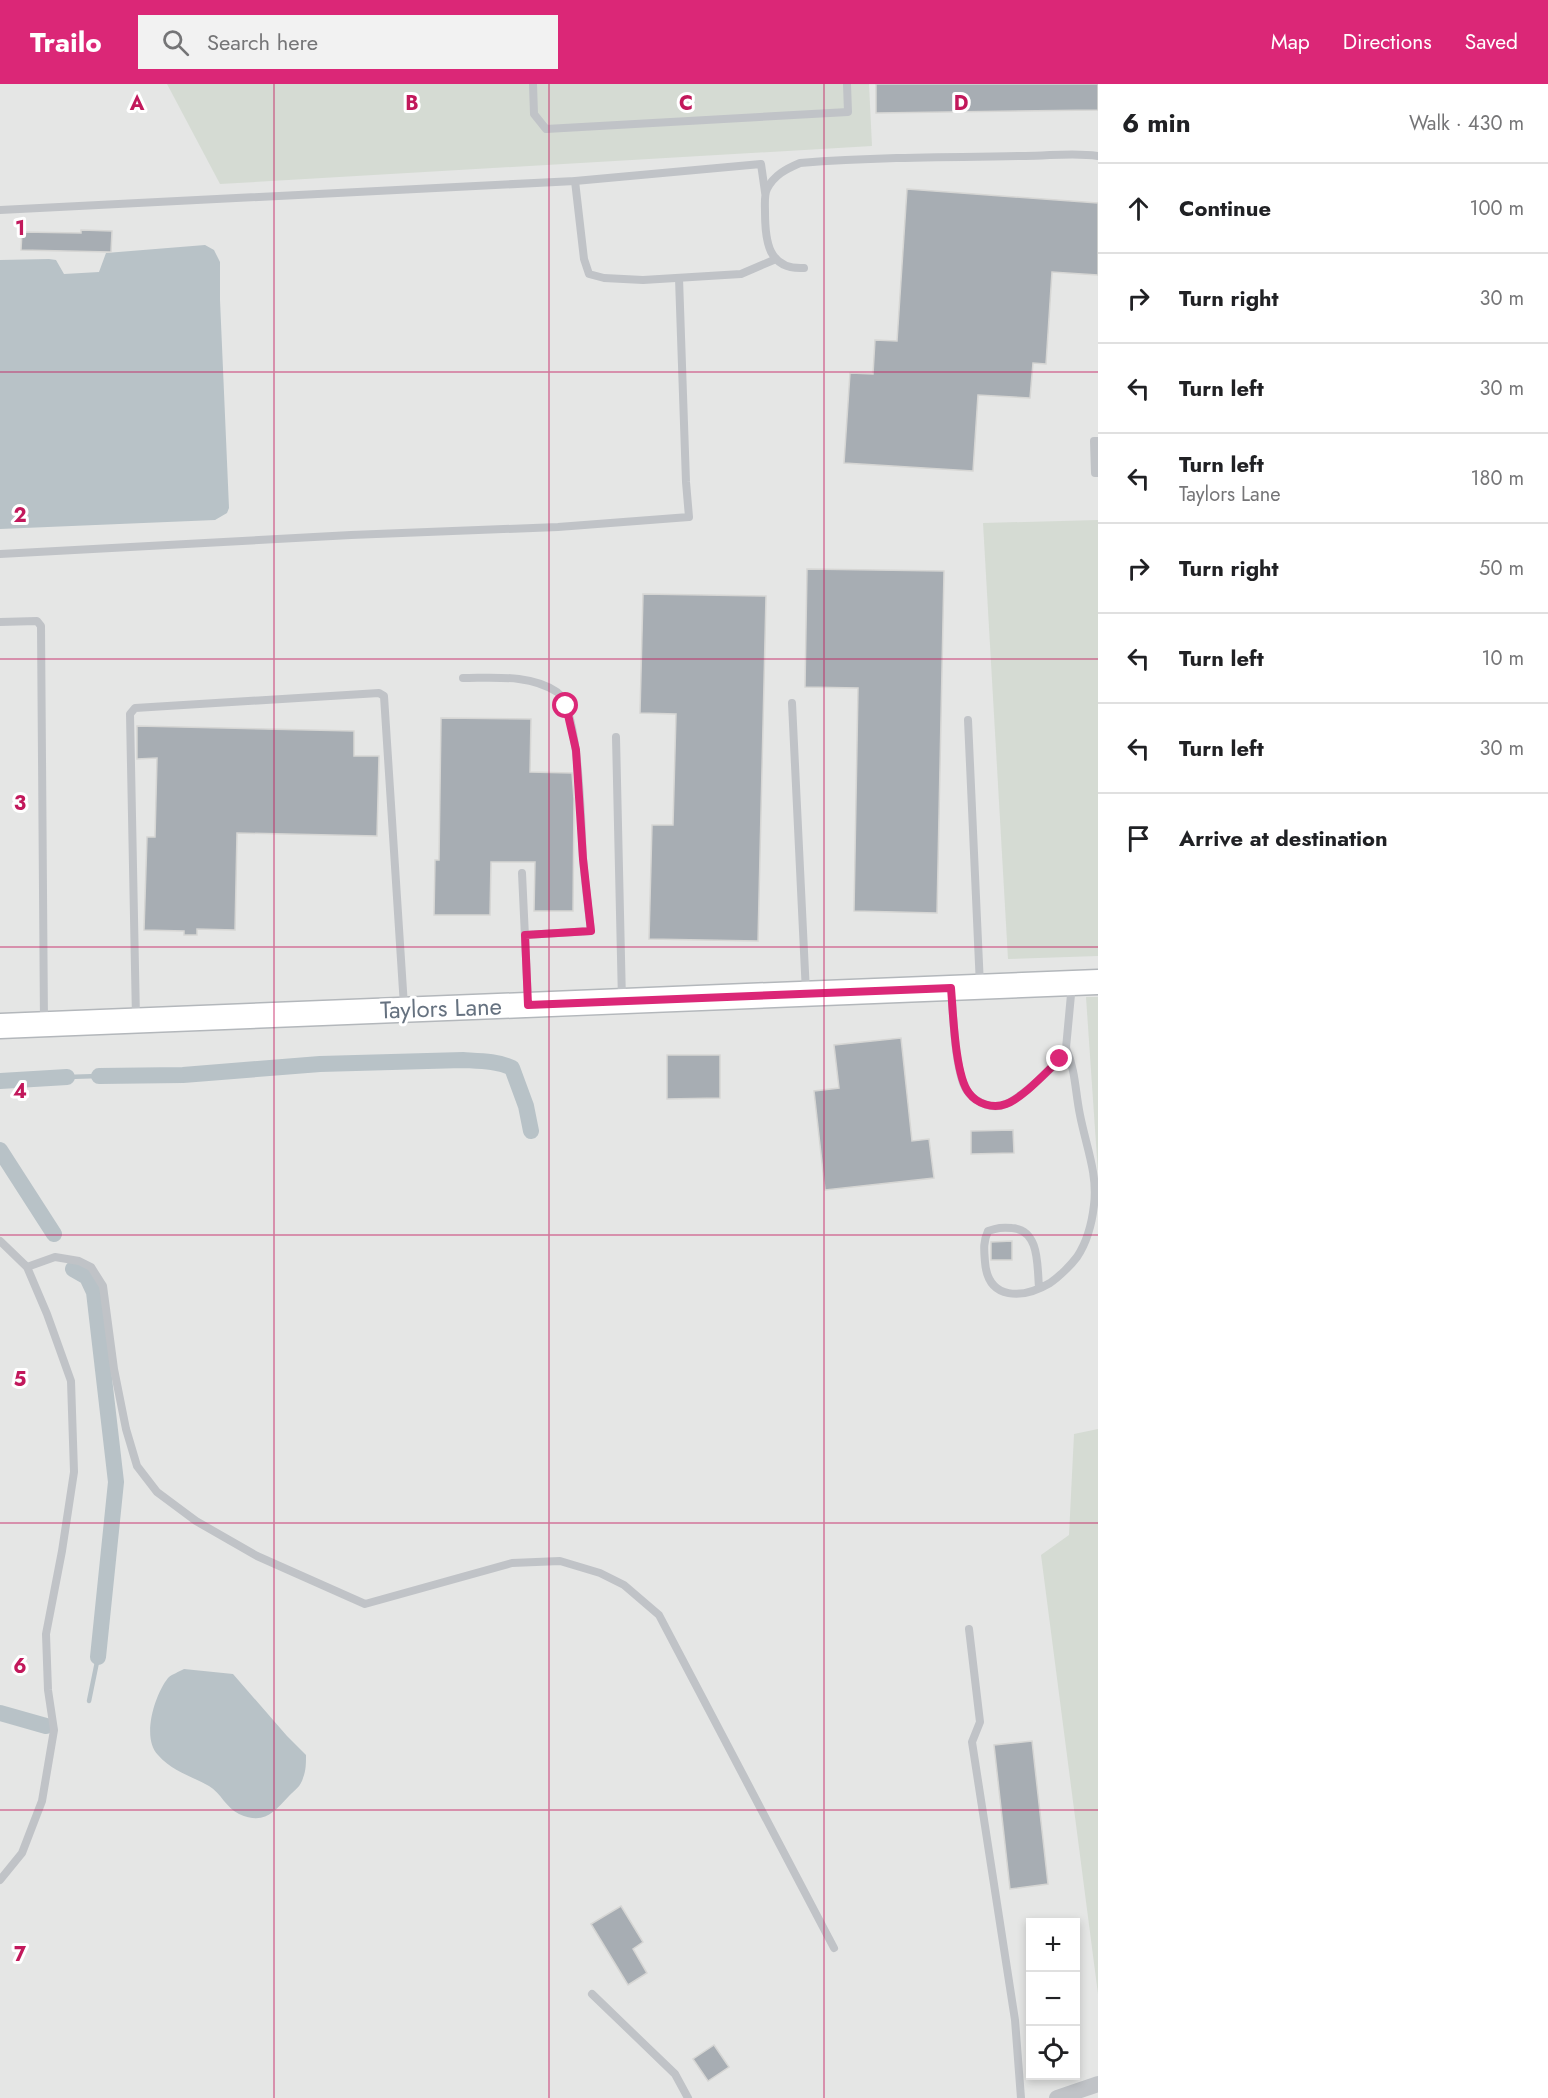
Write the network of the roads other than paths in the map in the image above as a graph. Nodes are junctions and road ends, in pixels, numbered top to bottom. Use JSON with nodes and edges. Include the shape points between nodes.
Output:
{"nodes":[{"id":1,"x":533,"y":84,"type":"edge"},
{"id":2,"x":847,"y":84,"type":"edge"},
{"id":3,"x":1098,"y":156,"type":"edge"},
{"id":4,"x":575,"y":181,"type":"junction"},
{"id":5,"x":765,"y":192,"type":"junction"},
{"id":6,"x":0,"y":210,"type":"edge"},
{"id":7,"x":776,"y":259,"type":"junction"},
{"id":8,"x":804,"y":268,"type":"dead end"},
{"id":9,"x":679,"y":278,"type":"junction"},
{"id":10,"x":1098,"y":441,"type":"edge"},
{"id":11,"x":1098,"y":473,"type":"edge"},
{"id":12,"x":0,"y":554,"type":"edge"},
{"id":13,"x":0,"y":622,"type":"edge"},
{"id":14,"x":463,"y":678,"type":"dead end"},
{"id":15,"x":792,"y":703,"type":"dead end"},
{"id":16,"x":968,"y":720,"type":"dead end"},
{"id":17,"x":616,"y":737,"type":"dead end"},
{"id":18,"x":522,"y":873,"type":"dead end"},
{"id":19,"x":525,"y":935,"type":"junction"},
{"id":20,"x":1098,"y":982,"type":"edge"},
{"id":21,"x":1072,"y":983,"type":"junction"},
{"id":22,"x":980,"y":987,"type":"junction"},
{"id":23,"x":951,"y":988,"type":"junction"},
{"id":24,"x":806,"y":994,"type":"junction"},
{"id":25,"x":622,"y":1001,"type":"junction"},
{"id":26,"x":528,"y":1005,"type":"junction"},
{"id":27,"x":405,"y":1010,"type":"junction"},
{"id":28,"x":136,"y":1021,"type":"junction"},
{"id":29,"x":44,"y":1024,"type":"junction"},
{"id":30,"x":0,"y":1026,"type":"edge"},
{"id":31,"x":1066,"y":1048,"type":"junction"},
{"id":32,"x":0,"y":1241,"type":"edge"},
{"id":33,"x":27,"y":1267,"type":"junction"},
{"id":34,"x":1039,"y":1287,"type":"junction"},
{"id":35,"x":969,"y":1629,"type":"dead end"},
{"id":36,"x":0,"y":1880,"type":"edge"},
{"id":37,"x":834,"y":1948,"type":"dead end"},
{"id":38,"x":592,"y":1994,"type":"dead end"},
{"id":39,"x":1098,"y":2084,"type":"edge"},
{"id":40,"x":688,"y":2098,"type":"edge"},
{"id":41,"x":1021,"y":2098,"type":"edge"},
{"id":42,"x":1057,"y":2098,"type":"edge"}],
"edges":[{"from":1,"to":2,"type":"lane","via":[[534,114],[546,129],[848,111]]},
{"from":3,"to":5,"type":"lane","via":[[923,156],[800,163],[786,168]]},
{"from":4,"to":5,"type":"lane","via":[[761,164]]},
{"from":4,"to":6,"type":"lane"},
{"from":4,"to":9,"type":"lane","via":[[589,274],[642,280]]},
{"from":5,"to":7,"type":"lane","via":[[765,229],[769,250]]},
{"from":7,"to":8,"type":"lane","via":[[792,268]]},
{"from":7,"to":9,"type":"lane","via":[[741,274]]},
{"from":9,"to":12,"type":"lane","via":[[690,517]]},
{"from":10,"to":11,"type":"lane","via":[[1094,441]]},
{"from":13,"to":29,"type":"lane","via":[[37,621],[41,626]]},
{"from":14,"to":19,"type":"lane","via":[[516,678],[541,684],[560,693],[569,717],[576,750],[591,931]]},
{"from":15,"to":24,"type":"lane"},
{"from":16,"to":22,"type":"lane"},
{"from":17,"to":25,"type":"lane"},
{"from":18,"to":19,"type":"lane"},
{"from":19,"to":26,"type":"lane"},
{"from":20,"to":21,"type":"street","name":"Taylors Lane"},
{"from":21,"to":22,"type":"street","name":"Taylors Lane"},
{"from":21,"to":31,"type":"lane"},
{"from":22,"to":23,"type":"street","name":"Taylors Lane"},
{"from":23,"to":24,"type":"street","name":"Taylors Lane"},
{"from":23,"to":31,"type":"lane","via":[[963,1082],[976,1100],[996,1106],[1008,1103],[1060,1059]]},
{"from":24,"to":25,"type":"street","name":"Taylors Lane"},
{"from":25,"to":26,"type":"street","name":"Taylors Lane"},
{"from":26,"to":27,"type":"street","name":"Taylors Lane"},
{"from":27,"to":28,"type":"street","name":"Taylors Lane"},
{"from":27,"to":28,"type":"lane","via":[[384,696],[379,693],[135,708],[130,714]]},
{"from":28,"to":29,"type":"street","name":"Taylors Lane"},
{"from":29,"to":30,"type":"street","name":"Taylors Lane"},
{"from":31,"to":34,"type":"lane","via":[[1073,1064],[1094,1175],[1094,1205],[1087,1238],[1076,1258],[1051,1282]]},
{"from":32,"to":33,"type":"lane"},
{"from":33,"to":36,"type":"lane","via":[[71,1381],[74,1472],[46,1634],[54,1730],[42,1801],[22,1853]]},
{"from":33,"to":37,"type":"lane","via":[[55,1257],[91,1267],[103,1286],[114,1369],[137,1466],[157,1492],[257,1556],[365,1604],[512,1563],[560,1561],[624,1585],[659,1615]]},
{"from":34,"to":34,"type":"lane","via":[[1010,1294],[989,1282],[983,1242],[988,1231],[1020,1228],[1027,1233],[1033,1241]]},
{"from":35,"to":41,"type":"lane","via":[[980,1722],[972,1742],[1015,2020]]},
{"from":38,"to":40,"type":"lane","via":[[675,2074]]},
{"from":39,"to":42,"type":"street"}]}
